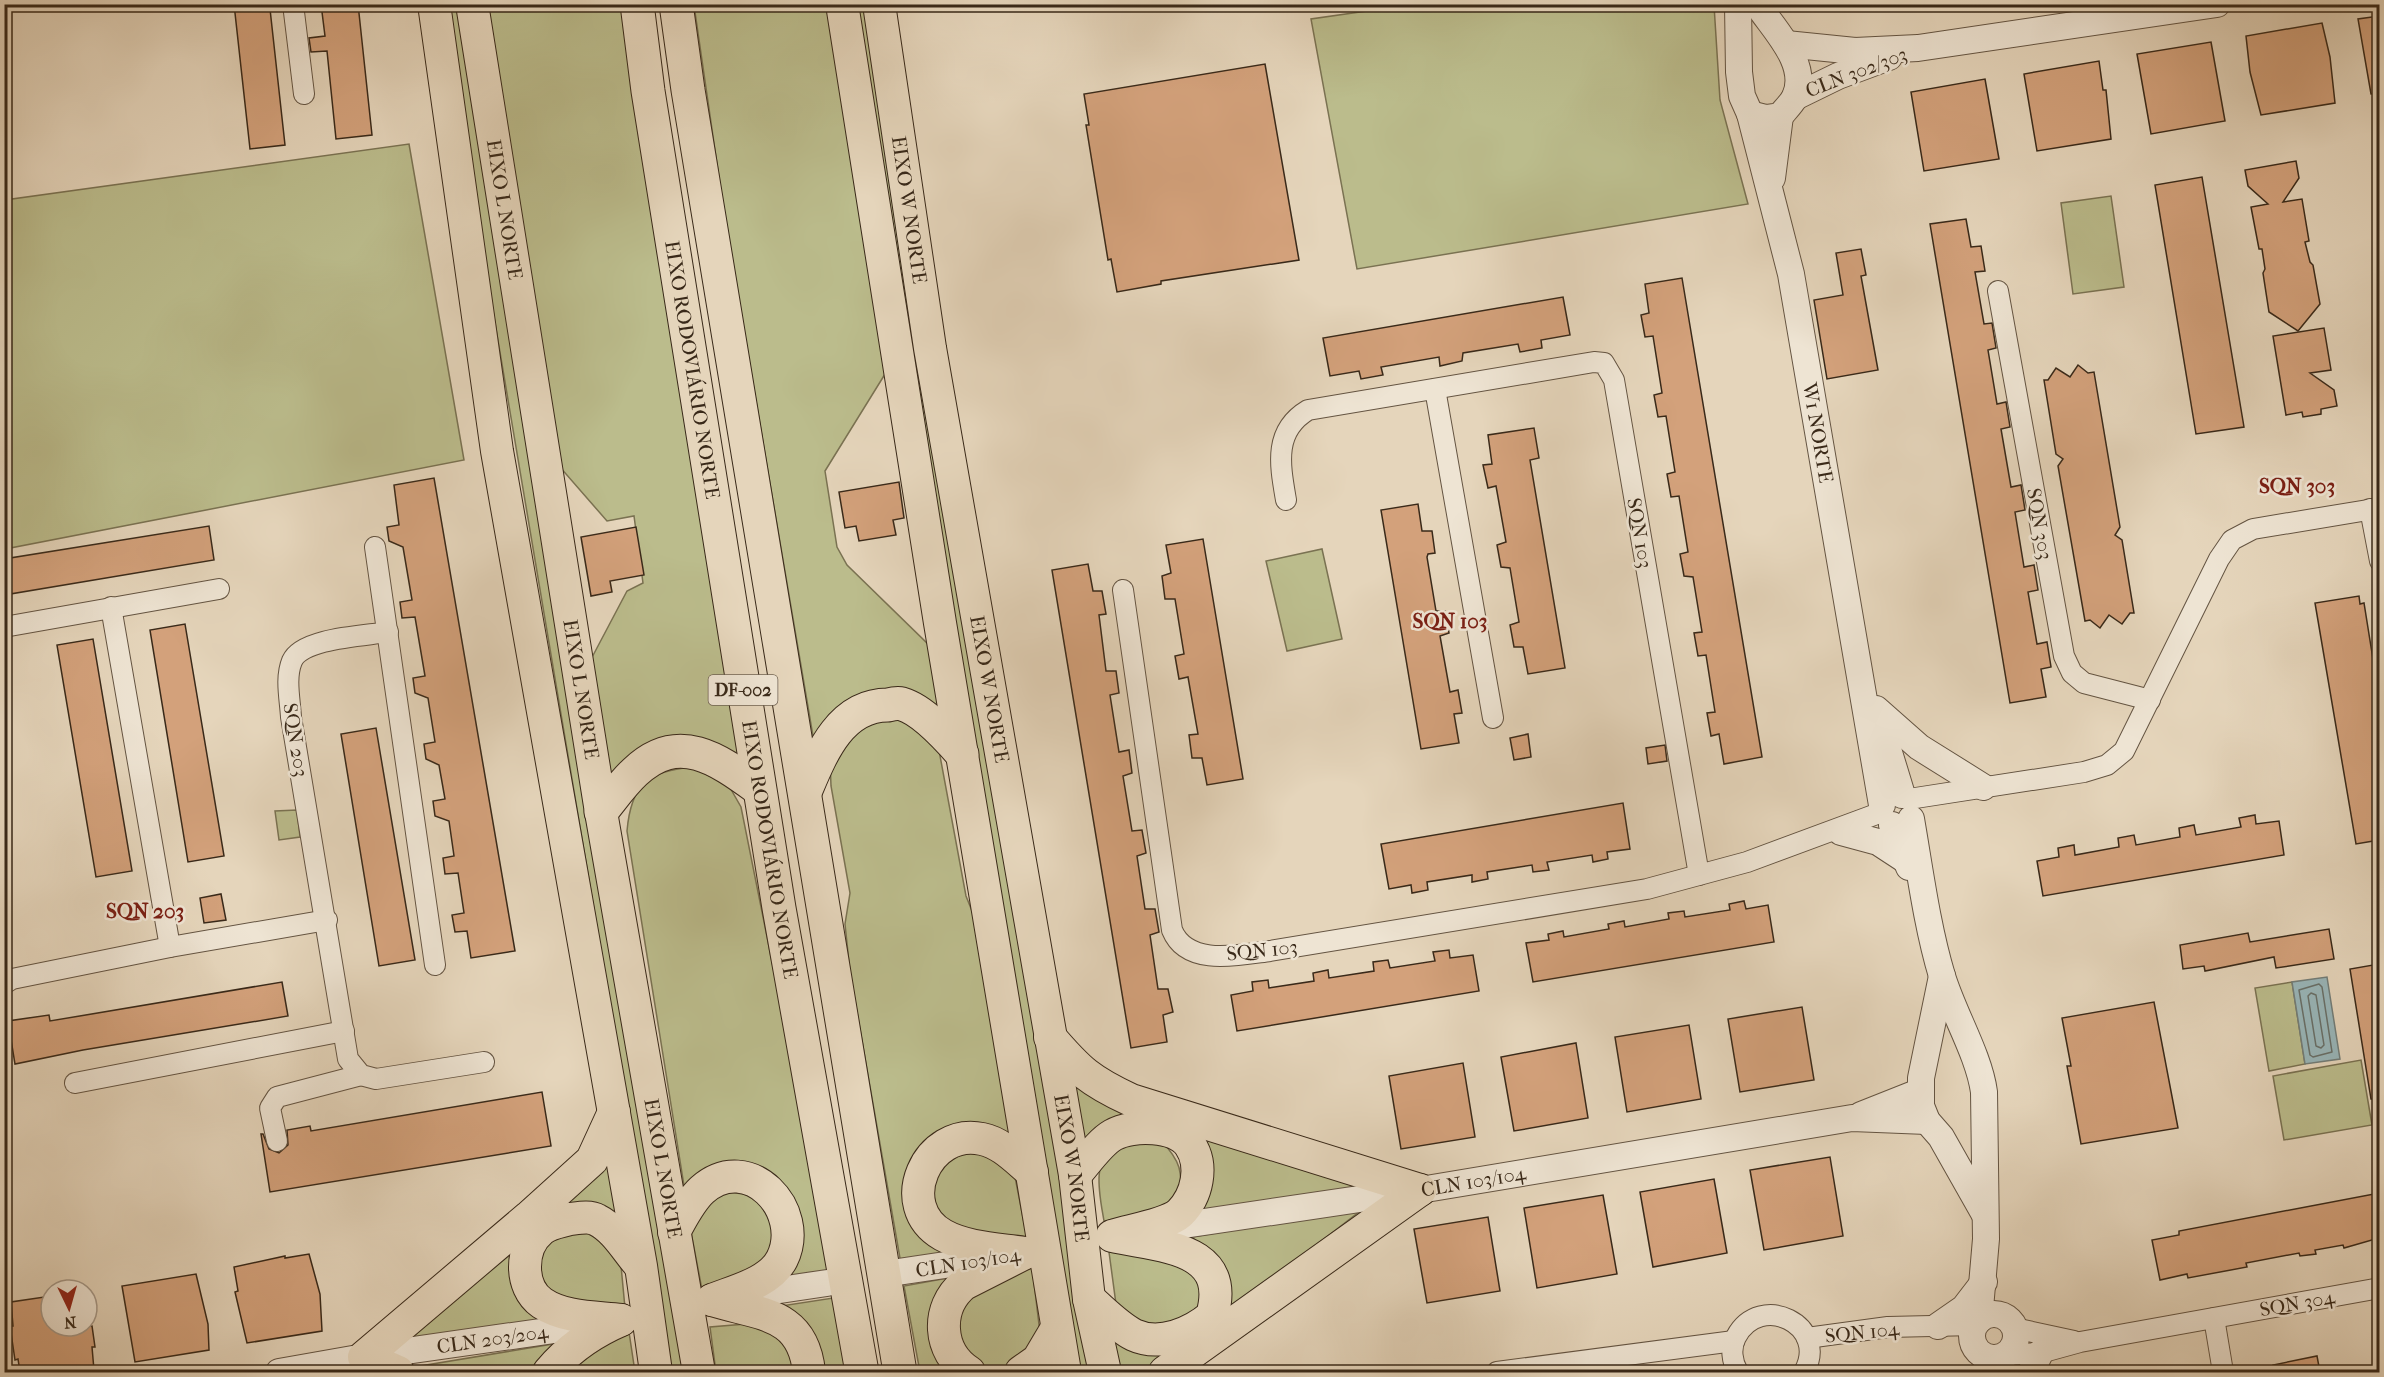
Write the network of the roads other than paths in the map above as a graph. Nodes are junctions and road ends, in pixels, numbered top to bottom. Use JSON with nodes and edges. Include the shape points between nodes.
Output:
{"nodes":[{"id":1,"x":293,"y":4,"type":"edge"},
{"id":2,"x":434,"y":4,"type":"edge"},
{"id":3,"x":472,"y":4,"type":"edge"},
{"id":4,"x":637,"y":4,"type":"edge"},
{"id":5,"x":676,"y":4,"type":"edge"},
{"id":6,"x":842,"y":4,"type":"edge"},
{"id":7,"x":879,"y":4,"type":"edge"},
{"id":8,"x":1738,"y":4,"type":"edge"},
{"id":9,"x":1757,"y":4,"type":"edge"},
{"id":10,"x":2217,"y":4,"type":"edge"},
{"id":11,"x":1781,"y":38,"type":"junction"},
{"id":12,"x":1918,"y":48,"type":"junction"},
{"id":13,"x":1739,"y":50,"type":"junction"},
{"id":14,"x":304,"y":93,"type":"dead end"},
{"id":15,"x":1788,"y":106,"type":"junction"},
{"id":16,"x":1750,"y":114,"type":"junction"},
{"id":17,"x":1770,"y":190,"type":"junction"},
{"id":18,"x":1998,"y":291,"type":"dead end"},
{"id":19,"x":1435,"y":389,"type":"junction"},
{"id":20,"x":1286,"y":500,"type":"dead end"},
{"id":21,"x":2375,"y":509,"type":"edge"},
{"id":22,"x":375,"y":548,"type":"dead end"},
{"id":23,"x":2379,"y":561,"type":"edge"},
{"id":24,"x":219,"y":589,"type":"dead end"},
{"id":25,"x":1123,"y":590,"type":"dead end"},
{"id":26,"x":111,"y":607,"type":"junction"},
{"id":27,"x":4,"y":627,"type":"edge"},
{"id":28,"x":388,"y":633,"type":"junction"},
{"id":29,"x":1860,"y":678,"type":"junction"},
{"id":30,"x":2150,"y":700,"type":"junction"},
{"id":31,"x":1876,"y":709,"type":"junction"},
{"id":32,"x":1493,"y":718,"type":"dead end"},
{"id":33,"x":962,"y":754,"type":"junction"},
{"id":34,"x":1994,"y":786,"type":"junction"},
{"id":35,"x":759,"y":789,"type":"junction"},
{"id":36,"x":805,"y":792,"type":"junction"},
{"id":37,"x":1897,"y":811,"type":"junction"},
{"id":38,"x":601,"y":812,"type":"junction"},
{"id":39,"x":1840,"y":832,"type":"junction"},
{"id":40,"x":1800,"y":842,"type":"junction"},
{"id":41,"x":1907,"y":861,"type":"junction"},
{"id":42,"x":1700,"y":875,"type":"junction"},
{"id":43,"x":1927,"y":909,"type":"junction"},
{"id":44,"x":327,"y":920,"type":"junction"},
{"id":45,"x":170,"y":947,"type":"junction"},
{"id":46,"x":435,"y":965,"type":"dead end"},
{"id":47,"x":1942,"y":976,"type":"junction"},
{"id":48,"x":4,"y":984,"type":"edge"},
{"id":49,"x":344,"y":1031,"type":"junction"},
{"id":50,"x":1049,"y":1035,"type":"junction"},
{"id":51,"x":1974,"y":1060,"type":"junction"},
{"id":52,"x":484,"y":1062,"type":"dead end"},
{"id":53,"x":1926,"y":1063,"type":"junction"},
{"id":54,"x":361,"y":1075,"type":"junction"},
{"id":55,"x":75,"y":1083,"type":"dead end"},
{"id":56,"x":1919,"y":1092,"type":"junction"},
{"id":57,"x":614,"y":1112,"type":"junction"},
{"id":58,"x":1852,"y":1118,"type":"junction"},
{"id":59,"x":1984,"y":1125,"type":"junction"},
{"id":60,"x":1934,"y":1129,"type":"junction"},
{"id":61,"x":277,"y":1141,"type":"dead end"},
{"id":62,"x":1032,"y":1172,"type":"junction"},
{"id":63,"x":1075,"y":1175,"type":"junction"},
{"id":64,"x":1420,"y":1190,"type":"junction"},
{"id":65,"x":1984,"y":1213,"type":"junction"},
{"id":66,"x":674,"y":1233,"type":"junction"},
{"id":67,"x":1103,"y":1238,"type":"junction"},
{"id":68,"x":1986,"y":1239,"type":"junction"},
{"id":69,"x":1031,"y":1252,"type":"junction"},
{"id":70,"x":641,"y":1266,"type":"junction"},
{"id":71,"x":898,"y":1272,"type":"dead end"},
{"id":72,"x":1984,"y":1282,"type":"junction"},
{"id":73,"x":827,"y":1283,"type":"dead end"},
{"id":74,"x":2379,"y":1288,"type":"edge"},
{"id":75,"x":1089,"y":1299,"type":"junction"},
{"id":76,"x":705,"y":1302,"type":"junction"},
{"id":77,"x":2214,"y":1317,"type":"junction"},
{"id":78,"x":629,"y":1318,"type":"junction"},
{"id":79,"x":2009,"y":1323,"type":"junction"},
{"id":80,"x":1928,"y":1326,"type":"junction"},
{"id":81,"x":1057,"y":1328,"type":"junction"},
{"id":82,"x":1807,"y":1338,"type":"junction"},
{"id":83,"x":1734,"y":1341,"type":"junction"},
{"id":84,"x":2080,"y":1342,"type":"junction"},
{"id":85,"x":1988,"y":1349,"type":"edge"},
{"id":86,"x":364,"y":1357,"type":"junction"},
{"id":87,"x":2036,"y":1363,"type":"edge"},
{"id":88,"x":655,"y":1371,"type":"edge"},
{"id":89,"x":279,"y":1372,"type":"edge"},
{"id":90,"x":398,"y":1372,"type":"edge"},
{"id":91,"x":549,"y":1372,"type":"edge"},
{"id":92,"x":699,"y":1372,"type":"edge"},
{"id":93,"x":809,"y":1372,"type":"edge"},
{"id":94,"x":862,"y":1372,"type":"edge"},
{"id":95,"x":900,"y":1372,"type":"edge"},
{"id":96,"x":969,"y":1372,"type":"edge"},
{"id":97,"x":1021,"y":1372,"type":"edge"},
{"id":98,"x":1065,"y":1372,"type":"edge"},
{"id":99,"x":1105,"y":1372,"type":"edge"},
{"id":100,"x":1165,"y":1372,"type":"edge"},
{"id":101,"x":1497,"y":1372,"type":"edge"},
{"id":102,"x":1738,"y":1372,"type":"edge"},
{"id":103,"x":1804,"y":1372,"type":"edge"},
{"id":104,"x":2223,"y":1372,"type":"edge"}],
"edges":[{"from":1,"to":14,"type":"street"},
{"from":2,"to":57,"type":"main road","name":"EIXO L NORTE","via":[[497,451]]},
{"from":3,"to":38,"type":"main road","name":"EIXO L NORTE"},
{"from":4,"to":35,"type":"highway","name":"EIXO RODOVIÁRIO NORTE","number":"DF-002"},
{"from":5,"to":36,"type":"highway","name":"EIXO RODOVIÁRIO NORTE","number":"DF-002"},
{"from":6,"to":33,"type":"main road","name":"EIXO W NORTE"},
{"from":7,"to":50,"type":"main road","name":"EIXO W NORTE","via":[[930,348]]},
{"from":8,"to":13,"type":"street"},
{"from":9,"to":11,"type":"street"},
{"from":10,"to":12,"type":"street","name":"CLN 302/303"},
{"from":11,"to":12,"type":"street","name":"CLN 302/303","via":[[1855,51]]},
{"from":11,"to":13,"type":"street","via":[[1757,32]]},
{"from":11,"to":15,"type":"street","via":[[1797,64]]},
{"from":12,"to":15,"type":"street","name":"CLN 302/303","via":[[1838,76]]},
{"from":13,"to":16,"type":"street","via":[[1742,96]]},
{"from":15,"to":16,"type":"street","via":[[1766,118]]},
{"from":15,"to":17,"type":"street","name":"W1 NORTE"},
{"from":16,"to":17,"type":"street","name":"W1 NORTE"},
{"from":17,"to":29,"type":"street","name":"W1 NORTE","via":[[1791,274]]},
{"from":18,"to":30,"type":"street","name":"SQN 303","via":[[2064,656],[2072,673],[2084,683]]},
{"from":19,"to":20,"type":"street","name":"SQN 103","via":[[1334,404],[1308,410],[1293,419],[1284,434],[1280,465]]},
{"from":19,"to":32,"type":"street"},
{"from":19,"to":42,"type":"street","name":"SQN 103","via":[[1594,362],[1609,368]]},
{"from":21,"to":23,"type":"street"},
{"from":21,"to":30,"type":"street","via":[[2253,528],[2232,540]]},
{"from":22,"to":28,"type":"street"},
{"from":24,"to":26,"type":"street"},
{"from":25,"to":42,"type":"street","name":"SQN 103","via":[[1172,930],[1186,947],[1203,954],[1226,956],[1270,951],[1647,889]]},
{"from":26,"to":27,"type":"street"},
{"from":26,"to":45,"type":"street"},
{"from":28,"to":44,"type":"street","name":"SQN 203","via":[[301,649],[292,660],[288,677],[291,717]]},
{"from":28,"to":46,"type":"street"},
{"from":29,"to":31,"type":"street","name":"W1 NORTE"},
{"from":29,"to":37,"type":"street","name":"W1 NORTE"},
{"from":30,"to":34,"type":"street","via":[[2124,751],[2107,765]]},
{"from":31,"to":34,"type":"street","via":[[1919,747]]},
{"from":31,"to":37,"type":"street","name":"W1 NORTE"},
{"from":33,"to":36,"type":"highway","via":[[941,730],[902,704],[874,705],[853,714],[834,733]]},
{"from":33,"to":62,"type":"main road","name":"EIXO W NORTE"},
{"from":34,"to":37,"type":"street"},
{"from":35,"to":38,"type":"highway","via":[[708,755],[675,751],[654,758],[635,772]]},
{"from":35,"to":94,"type":"highway","name":"EIXO RODOVIÁRIO NORTE","number":"DF-002"},
{"from":36,"to":95,"type":"highway","name":"EIXO RODOVIÁRIO NORTE","number":"DF-002"},
{"from":37,"to":39,"type":"street","name":"SQN 103"},
{"from":37,"to":40,"type":"street","name":"SQN 103"},
{"from":37,"to":41,"type":"street","name":"W1 NORTE"},
{"from":37,"to":43,"type":"street","name":"W1 NORTE"},
{"from":38,"to":66,"type":"main road","name":"EIXO L NORTE"},
{"from":39,"to":40,"type":"street","name":"SQN 103"},
{"from":39,"to":41,"type":"street","via":[[1878,842]]},
{"from":40,"to":42,"type":"street","name":"SQN 103"},
{"from":41,"to":43,"type":"street","name":"W1 NORTE"},
{"from":43,"to":47,"type":"street","name":"W1 NORTE"},
{"from":44,"to":45,"type":"street"},
{"from":44,"to":49,"type":"street","name":"SQN 203"},
{"from":45,"to":48,"type":"street"},
{"from":47,"to":51,"type":"street","name":"W1 NORTE"},
{"from":47,"to":53,"type":"street","name":"W1 NORTE"},
{"from":49,"to":54,"type":"street","name":"SQN 203","via":[[348,1059]]},
{"from":49,"to":55,"type":"street"},
{"from":50,"to":63,"type":"main road","name":"EIXO W NORTE"},
{"from":50,"to":64,"type":"main road","via":[[1096,1084],[1131,1100]]},
{"from":51,"to":53,"type":"street","via":[[1952,1054],[1934,1056]]},
{"from":51,"to":59,"type":"street","via":[[1983,1081]]},
{"from":52,"to":54,"type":"street","via":[[386,1079]]},
{"from":53,"to":56,"type":"street"},
{"from":54,"to":61,"type":"street","via":[[277,1096],[270,1108]]},
{"from":56,"to":58,"type":"street","name":"CLN 103/104"},
{"from":56,"to":60,"type":"street","via":[[1921,1106]]},
{"from":57,"to":70,"type":"main road","name":"EIXO L NORTE"},
{"from":57,"to":86,"type":"main road","via":[[592,1160]]},
{"from":58,"to":60,"type":"street","name":"CLN 103/104"},
{"from":58,"to":64,"type":"street","name":"CLN 103/104"},
{"from":59,"to":60,"type":"street","via":[[1970,1136]]},
{"from":59,"to":65,"type":"street"},
{"from":60,"to":65,"type":"street"},
{"from":62,"to":69,"type":"main road","via":[[1001,1146],[968,1138],[938,1150],[920,1174],[919,1185],[922,1215],[944,1236],[964,1243]]},
{"from":62,"to":81,"type":"main road","name":"EIXO W NORTE"},
{"from":63,"to":67,"type":"main road","via":[[1112,1136],[1128,1130],[1170,1132],[1190,1144],[1195,1154],[1198,1179],[1179,1214]]},
{"from":63,"to":75,"type":"main road","name":"EIXO W NORTE"},
{"from":64,"to":67,"type":"street","name":"CLN 103/104"},
{"from":64,"to":100,"type":"main road"},
{"from":65,"to":68,"type":"street"},
{"from":66,"to":76,"type":"main road","via":[[703,1189],[732,1178],[748,1177],[762,1184],[773,1192],[783,1210],[787,1239],[782,1259],[759,1281]]},
{"from":66,"to":92,"type":"main road","name":"EIXO L NORTE"},
{"from":67,"to":75,"type":"main road","via":[[1176,1250],[1204,1262],[1214,1278],[1216,1301],[1212,1316],[1183,1335],[1155,1338],[1134,1335]]},
{"from":68,"to":72,"type":"street"},
{"from":68,"to":79,"type":"street"},
{"from":69,"to":71,"type":"street","name":"CLN 103/104"},
{"from":69,"to":96,"type":"main road","via":[[964,1284],[944,1310],[950,1352]]},
{"from":70,"to":78,"type":"main road","via":[[611,1230],[596,1219],[552,1223],[541,1229],[528,1246],[525,1275],[540,1302],[563,1313]]},
{"from":70,"to":88,"type":"main road","name":"EIXO L NORTE"},
{"from":72,"to":80,"type":"street","via":[[1964,1308]]},
{"from":72,"to":85,"type":"street"},
{"from":73,"to":76,"type":"street"},
{"from":74,"to":77,"type":"street","name":"SQN 304"},
{"from":75,"to":99,"type":"main road","name":"EIXO W NORTE"},
{"from":76,"to":93,"type":"main road","via":[[775,1318],[795,1330],[807,1353]]},
{"from":77,"to":84,"type":"street","name":"SQN 304"},
{"from":77,"to":104,"type":"street"},
{"from":78,"to":86,"type":"street","name":"CLN 203/204"},
{"from":78,"to":91,"type":"main road","via":[[593,1332]]},
{"from":79,"to":84,"type":"street","name":"SQN 304"},
{"from":79,"to":85,"type":"street","via":[[2015,1343]]},
{"from":79,"to":85,"type":"street","via":[[1991,1315]]},
{"from":80,"to":82,"type":"street","name":"SQN 104"},
{"from":80,"to":85,"type":"street","name":"SQN 104"},
{"from":81,"to":97,"type":"main road","via":[[1038,1360]]},
{"from":81,"to":98,"type":"main road","name":"EIXO W NORTE"},
{"from":82,"to":83,"type":"street","via":[[1795,1322],[1772,1314],[1748,1322]]},
{"from":82,"to":103,"type":"street","via":[[1810,1354]]},
{"from":83,"to":101,"type":"street"},
{"from":83,"to":102,"type":"street","via":[[1732,1353]]},
{"from":84,"to":87,"type":"street","name":"SQN 304"},
{"from":85,"to":87,"type":"street","name":"SQN 304"},
{"from":86,"to":89,"type":"street","name":"CLN 203/204"},
{"from":86,"to":90,"type":"main road"}]}
